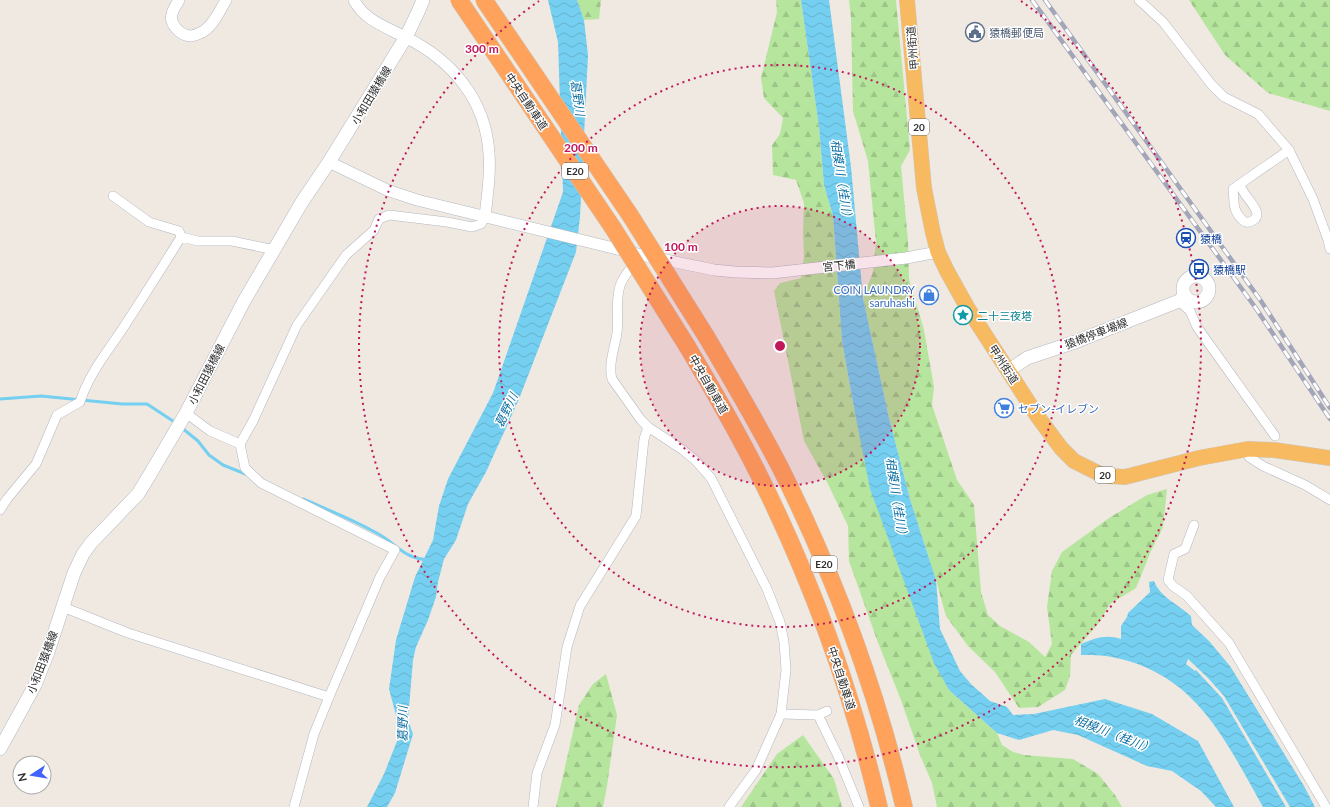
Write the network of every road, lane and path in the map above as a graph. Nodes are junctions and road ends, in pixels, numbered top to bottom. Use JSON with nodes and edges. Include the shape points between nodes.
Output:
{"nodes":[{"id":1,"x":179,"y":0,"type":"edge"},
{"id":2,"x":226,"y":0,"type":"edge"},
{"id":3,"x":354,"y":0,"type":"edge"},
{"id":4,"x":423,"y":0,"type":"edge"},
{"id":5,"x":459,"y":0,"type":"edge"},
{"id":6,"x":484,"y":0,"type":"edge"},
{"id":7,"x":907,"y":0,"type":"edge"},
{"id":8,"x":1139,"y":0,"type":"edge"},
{"id":9,"x":406,"y":37,"type":"junction"},
{"id":10,"x":1288,"y":150,"type":"junction"},
{"id":11,"x":329,"y":162,"type":"junction"},
{"id":12,"x":1240,"y":184,"type":"dead end"},
{"id":13,"x":113,"y":196,"type":"dead end"},
{"id":14,"x":485,"y":217,"type":"junction"},
{"id":15,"x":182,"y":237,"type":"junction"},
{"id":16,"x":1330,"y":249,"type":"edge"},
{"id":17,"x":275,"y":250,"type":"junction"},
{"id":18,"x":938,"y":252,"type":"junction"},
{"id":19,"x":642,"y":254,"type":"junction"},
{"id":20,"x":1181,"y":299,"type":"joint"},
{"id":21,"x":1008,"y":371,"type":"junction"},
{"id":22,"x":186,"y":413,"type":"junction"},
{"id":23,"x":648,"y":427,"type":"junction"},
{"id":24,"x":1275,"y":436,"type":"dead end"},
{"id":25,"x":240,"y":444,"type":"junction"},
{"id":26,"x":1248,"y":449,"type":"junction"},
{"id":27,"x":1330,"y":458,"type":"edge"},
{"id":28,"x":1330,"y":500,"type":"edge"},
{"id":29,"x":0,"y":510,"type":"edge"},
{"id":30,"x":1194,"y":525,"type":"dead end"},
{"id":31,"x":63,"y":607,"type":"junction"},
{"id":32,"x":329,"y":697,"type":"junction"},
{"id":33,"x":827,"y":711,"type":"dead end"},
{"id":34,"x":781,"y":714,"type":"junction"},
{"id":35,"x":818,"y":715,"type":"junction"},
{"id":36,"x":0,"y":749,"type":"edge"},
{"id":37,"x":294,"y":807,"type":"edge"},
{"id":38,"x":533,"y":807,"type":"edge"},
{"id":39,"x":729,"y":807,"type":"edge"},
{"id":40,"x":860,"y":807,"type":"edge"},
{"id":41,"x":879,"y":807,"type":"edge"},
{"id":42,"x":904,"y":807,"type":"edge"},
{"id":43,"x":1326,"y":807,"type":"edge"}],
"edges":[{"from":1,"to":2,"type":"street","via":[[172,20],[179,31],[190,36],[207,28]]},
{"from":3,"to":9,"type":"street","via":[[360,10],[374,21]]},
{"from":4,"to":9,"type":"main road","name":"小和田猿橋線"},
{"from":5,"to":41,"type":"highway","name":"中央自動車道","number":"E20","bridge":true,"via":[[613,228],[711,386],[759,474],[809,584],[829,637],[862,739]]},
{"from":6,"to":42,"type":"highway","name":"中央自動車道","number":"E20","bridge":true,"via":[[625,208],[706,336],[781,469],[829,576],[874,698]]},
{"from":7,"to":18,"type":"highway","name":"甲州街道","number":"20","via":[[924,188]]},
{"from":8,"to":10,"type":"street","via":[[1163,22],[1211,84],[1224,97],[1258,114]]},
{"from":9,"to":11,"type":"main road","name":"小和田猿橋線"},
{"from":9,"to":14,"type":"street","via":[[452,70],[478,106],[485,128],[489,155]]},
{"from":10,"to":12,"type":"street"},
{"from":10,"to":16,"type":"street","via":[[1313,199]]},
{"from":11,"to":14,"type":"street","name":"宮下橋","via":[[387,190]]},
{"from":11,"to":17,"type":"main road","name":"小和田猿橋線","via":[[302,202]]},
{"from":13,"to":15,"type":"street","via":[[149,222],[179,231]]},
{"from":14,"to":19,"type":"street","name":"宮下橋"},
{"from":14,"to":25,"type":"street","via":[[481,224],[472,227],[389,215],[379,219],[374,230],[346,255],[297,325],[254,421]]},
{"from":15,"to":17,"type":"street","via":[[198,241],[232,241]]},
{"from":15,"to":29,"type":"street","via":[[94,371],[81,397],[69,409],[57,415],[36,464]]},
{"from":17,"to":22,"type":"main road","name":"小和田猿橋線","via":[[244,301]]},
{"from":18,"to":19,"type":"street","name":"宮下橋","via":[[772,273],[714,270]]},
{"from":18,"to":21,"type":"highway","name":"甲州街道","number":"20","via":[[967,307]]},
{"from":19,"to":23,"type":"street","via":[[620,287],[611,374],[615,384]]},
{"from":20,"to":21,"type":"main road","name":"猿橋停車場線","via":[[1075,342],[1027,358]]},
{"from":20,"to":24,"type":"street","via":[[1197,327]]},
{"from":21,"to":26,"type":"highway","name":"甲州街道","number":"20","via":[[1060,448],[1074,461],[1100,474],[1126,477],[1199,458]]},
{"from":22,"to":25,"type":"street","via":[[210,431]]},
{"from":22,"to":31,"type":"main road","name":"小和田猿橋線","via":[[138,494],[83,554]]},
{"from":23,"to":34,"type":"street","via":[[683,450],[711,478],[767,589],[780,622],[784,642],[786,670]]},
{"from":23,"to":38,"type":"street","via":[[644,440],[636,516],[580,606],[567,647],[555,725],[537,773]]},
{"from":25,"to":32,"type":"street","via":[[245,468],[261,483],[394,550]]},
{"from":26,"to":27,"type":"highway","name":"甲州街道","number":"20"},
{"from":26,"to":28,"type":"street","via":[[1249,457],[1263,466],[1305,485]]},
{"from":30,"to":43,"type":"street","via":[[1185,549],[1174,554],[1168,580],[1187,596],[1229,643]]},
{"from":31,"to":32,"type":"street","via":[[128,632]]},
{"from":31,"to":36,"type":"main road","name":"小和田猿橋線","via":[[35,686]]},
{"from":32,"to":37,"type":"street","via":[[314,734]]},
{"from":33,"to":35,"type":"street"},
{"from":34,"to":35,"type":"street"},
{"from":34,"to":39,"type":"street","via":[[756,770]]},
{"from":35,"to":40,"type":"street"}]}
